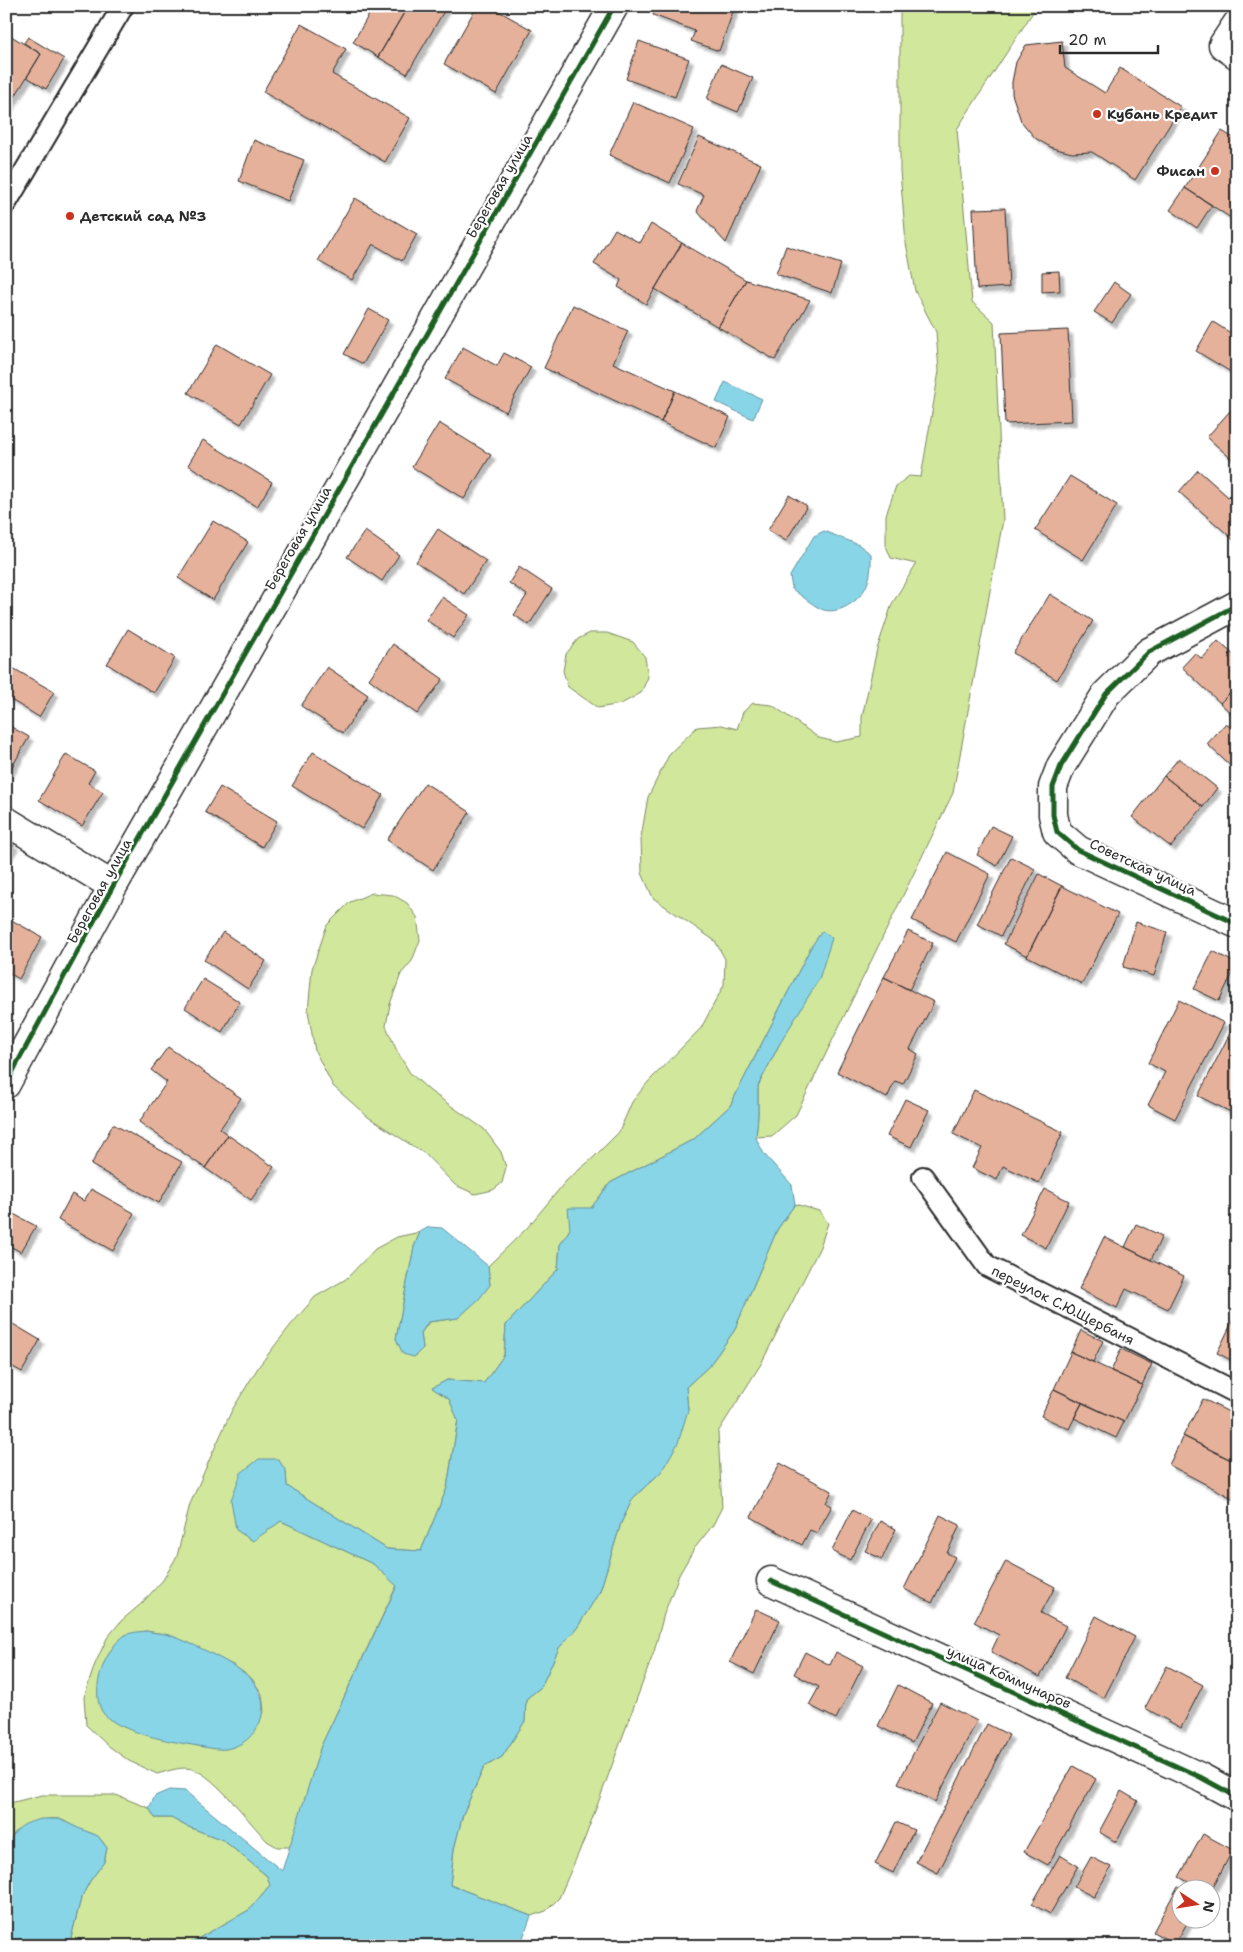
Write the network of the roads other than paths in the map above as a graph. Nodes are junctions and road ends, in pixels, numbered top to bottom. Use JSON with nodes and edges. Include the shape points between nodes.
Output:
{"nodes":[{"id":1,"x":123,"y":6,"type":"edge"},
{"id":2,"x":614,"y":6,"type":"edge"},
{"id":3,"x":1237,"y":24,"type":"edge"},
{"id":4,"x":1237,"y":55,"type":"edge"},
{"id":5,"x":6,"y":203,"type":"edge"},
{"id":6,"x":1237,"y":605,"type":"edge"},
{"id":7,"x":6,"y":821,"type":"edge"},
{"id":8,"x":113,"y":886,"type":"junction"},
{"id":9,"x":1237,"y":924,"type":"edge"},
{"id":10,"x":6,"y":1084,"type":"edge"},
{"id":11,"x":923,"y":1177,"type":"dead end"},
{"id":12,"x":1237,"y":1393,"type":"edge"},
{"id":13,"x":770,"y":1581,"type":"dead end"},
{"id":14,"x":1237,"y":1797,"type":"edge"}],
"edges":[{"from":1,"to":5,"type":"lane"},
{"from":2,"to":8,"type":"street","name":"Береговая улица"},
{"from":3,"to":4,"type":"street","via":[[1223,46]]},
{"from":6,"to":9,"type":"street","name":"Советская улица","via":[[1149,652],[1106,694],[1061,766],[1053,787],[1052,815],[1057,832],[1078,850]]},
{"from":7,"to":8,"type":"street"},
{"from":8,"to":10,"type":"street","name":"Береговая улица"},
{"from":11,"to":12,"type":"lane","name":"переулок С.Ю.Щербаня","via":[[987,1266]]},
{"from":13,"to":14,"type":"street","name":"улица Коммунаров","via":[[1200,1777]]}]}
